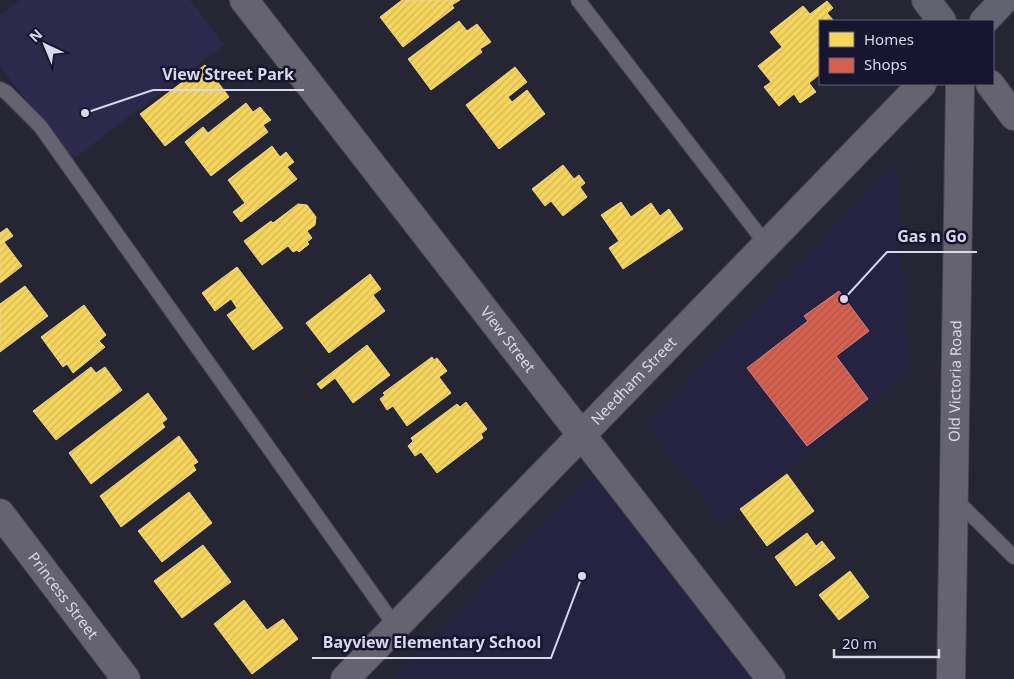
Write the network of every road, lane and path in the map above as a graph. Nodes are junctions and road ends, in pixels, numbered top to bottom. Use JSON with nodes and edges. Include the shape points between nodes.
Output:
{"nodes":[{"id":1,"x":244,"y":0,"type":"edge"},
{"id":2,"x":578,"y":0,"type":"edge"},
{"id":3,"x":926,"y":0,"type":"edge"},
{"id":4,"x":1004,"y":0,"type":"edge"},
{"id":5,"x":941,"y":20,"type":"edge"},
{"id":6,"x":985,"y":20,"type":"edge"},
{"id":7,"x":921,"y":85,"type":"edge"},
{"id":8,"x":960,"y":85,"type":"edge"},
{"id":9,"x":991,"y":85,"type":"edge"},
{"id":10,"x":0,"y":88,"type":"edge"},
{"id":11,"x":1014,"y":116,"type":"edge"},
{"id":12,"x":766,"y":244,"type":"junction"},
{"id":13,"x":582,"y":436,"type":"junction"},
{"id":14,"x":954,"y":497,"type":"junction"},
{"id":15,"x":0,"y":512,"type":"edge"},
{"id":16,"x":1014,"y":557,"type":"edge"},
{"id":17,"x":396,"y":627,"type":"junction"},
{"id":18,"x":126,"y":679,"type":"edge"},
{"id":19,"x":345,"y":679,"type":"edge"},
{"id":20,"x":771,"y":679,"type":"edge"},
{"id":21,"x":951,"y":679,"type":"edge"}],
"edges":[{"from":1,"to":13,"type":"street","name":"View Street"},
{"from":2,"to":12,"type":"lane"},
{"from":3,"to":5,"type":"main road"},
{"from":4,"to":6,"type":"main road"},
{"from":7,"to":12,"type":"street","name":"Needham Street"},
{"from":8,"to":14,"type":"street","name":"Old Victoria Road"},
{"from":9,"to":11,"type":"street"},
{"from":10,"to":17,"type":"lane","via":[[40,126]]},
{"from":12,"to":13,"type":"street","name":"Needham Street"},
{"from":13,"to":17,"type":"street","name":"Needham Street"},
{"from":13,"to":20,"type":"street","name":"View Street"},
{"from":14,"to":16,"type":"lane"},
{"from":14,"to":21,"type":"street","name":"Old Victoria Road"},
{"from":15,"to":18,"type":"street","name":"Princess Street"},
{"from":17,"to":19,"type":"street","name":"Needham Street"}]}
